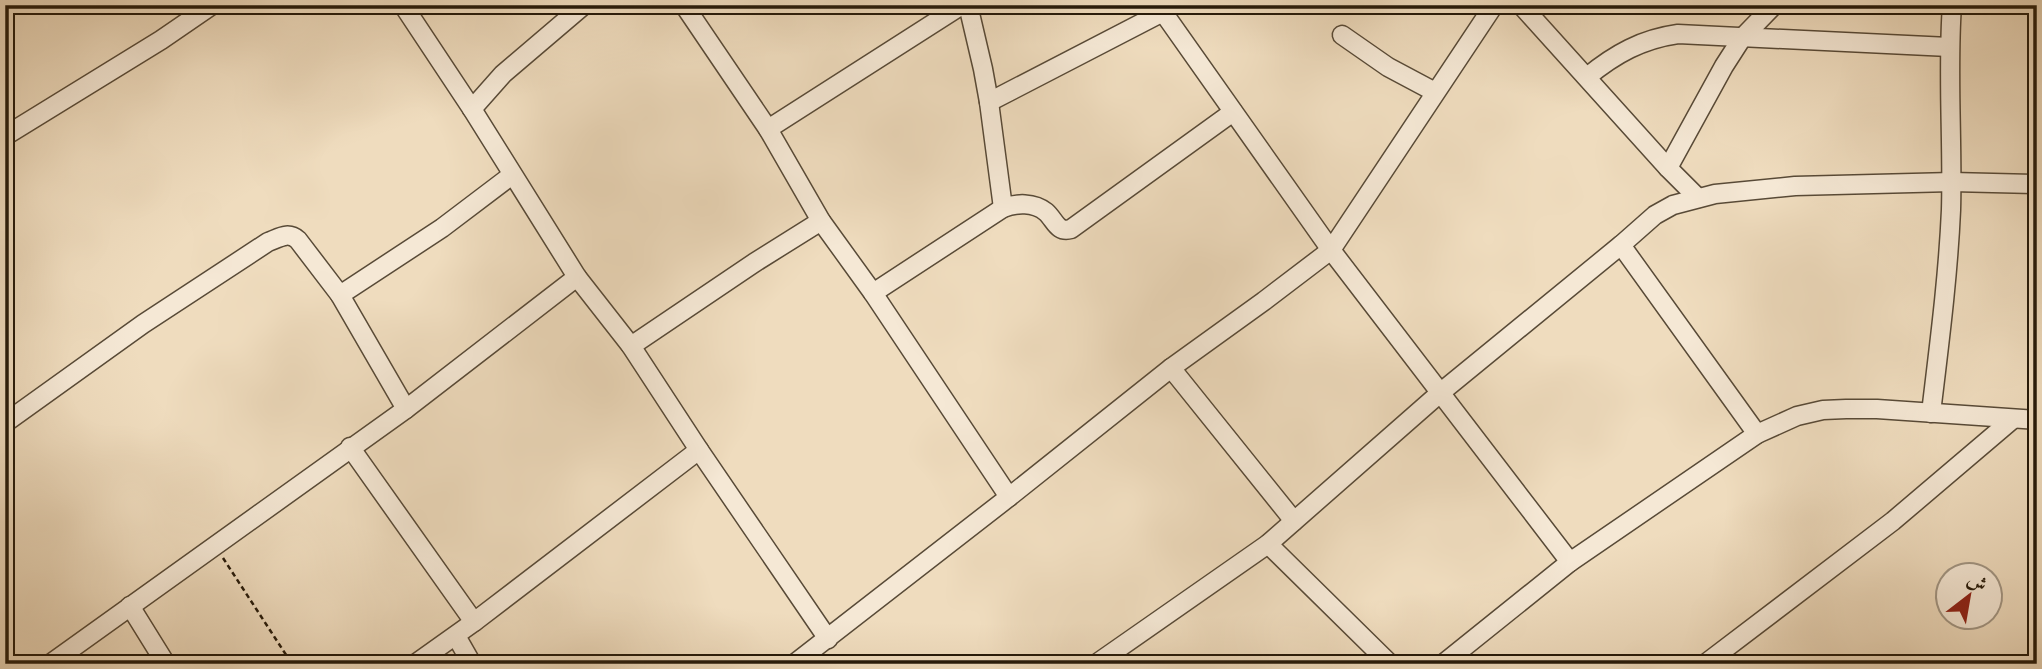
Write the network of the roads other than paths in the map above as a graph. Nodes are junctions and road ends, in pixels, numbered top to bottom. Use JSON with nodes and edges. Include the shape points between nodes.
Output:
{"nodes":[{"id":1,"x":212,"y":5,"type":"edge"},
{"id":2,"x":403,"y":5,"type":"edge"},
{"id":3,"x":584,"y":5,"type":"edge"},
{"id":4,"x":684,"y":5,"type":"edge"},
{"id":5,"x":962,"y":5,"type":"edge"},
{"id":6,"x":968,"y":5,"type":"edge"},
{"id":7,"x":1494,"y":5,"type":"edge"},
{"id":8,"x":1521,"y":5,"type":"edge"},
{"id":9,"x":1774,"y":5,"type":"edge"},
{"id":10,"x":1952,"y":5,"type":"edge"},
{"id":11,"x":1161,"y":9,"type":"edge"},
{"id":12,"x":565,"y":12,"type":"edge"},
{"id":13,"x":1342,"y":34,"type":"dead end"},
{"id":14,"x":1742,"y":38,"type":"junction"},
{"id":15,"x":1948,"y":47,"type":"junction"},
{"id":16,"x":1587,"y":77,"type":"junction"},
{"id":17,"x":1435,"y":92,"type":"junction"},
{"id":18,"x":989,"y":102,"type":"junction"},
{"id":19,"x":472,"y":108,"type":"junction"},
{"id":20,"x":1233,"y":112,"type":"junction"},
{"id":21,"x":768,"y":129,"type":"junction"},
{"id":22,"x":5,"y":136,"type":"edge"},
{"id":23,"x":1668,"y":168,"type":"junction"},
{"id":24,"x":512,"y":176,"type":"junction"},
{"id":25,"x":1952,"y":181,"type":"junction"},
{"id":26,"x":2037,"y":184,"type":"edge"},
{"id":27,"x":1698,"y":198,"type":"junction"},
{"id":28,"x":1003,"y":208,"type":"junction"},
{"id":29,"x":821,"y":221,"type":"junction"},
{"id":30,"x":1621,"y":245,"type":"junction"},
{"id":31,"x":1331,"y":250,"type":"junction"},
{"id":32,"x":578,"y":276,"type":"junction"},
{"id":33,"x":873,"y":293,"type":"junction"},
{"id":34,"x":340,"y":295,"type":"junction"},
{"id":35,"x":631,"y":346,"type":"junction"},
{"id":36,"x":1171,"y":368,"type":"junction"},
{"id":37,"x":1440,"y":393,"type":"junction"},
{"id":38,"x":406,"y":409,"type":"junction"},
{"id":39,"x":1931,"y":414,"type":"junction"},
{"id":40,"x":2013,"y":419,"type":"junction"},
{"id":41,"x":2037,"y":419,"type":"edge"},
{"id":42,"x":5,"y":423,"type":"edge"},
{"id":43,"x":1757,"y":434,"type":"junction"},
{"id":44,"x":350,"y":447,"type":"junction"},
{"id":45,"x":699,"y":450,"type":"junction"},
{"id":46,"x":1009,"y":497,"type":"junction"},
{"id":47,"x":1294,"y":521,"type":"junction"},
{"id":48,"x":1268,"y":544,"type":"junction"},
{"id":49,"x":1570,"y":562,"type":"junction"},
{"id":50,"x":130,"y":606,"type":"junction"},
{"id":51,"x":474,"y":622,"type":"junction"},
{"id":52,"x":456,"y":636,"type":"junction"},
{"id":53,"x":828,"y":639,"type":"junction"},
{"id":54,"x":50,"y":664,"type":"edge"},
{"id":55,"x":166,"y":664,"type":"edge"},
{"id":56,"x":415,"y":664,"type":"edge"},
{"id":57,"x":472,"y":664,"type":"edge"},
{"id":58,"x":794,"y":664,"type":"edge"},
{"id":59,"x":1096,"y":664,"type":"edge"},
{"id":60,"x":1390,"y":664,"type":"edge"},
{"id":61,"x":1443,"y":664,"type":"edge"},
{"id":62,"x":1705,"y":664,"type":"edge"}],
"edges":[{"from":1,"to":22,"type":"street"},
{"from":2,"to":19,"type":"street"},
{"from":3,"to":12,"type":"street"},
{"from":4,"to":21,"type":"street"},
{"from":5,"to":21,"type":"street"},
{"from":6,"to":18,"type":"street"},
{"from":7,"to":17,"type":"street"},
{"from":8,"to":16,"type":"street"},
{"from":9,"to":14,"type":"street"},
{"from":10,"to":15,"type":"street"},
{"from":11,"to":18,"type":"street"},
{"from":11,"to":20,"type":"street"},
{"from":12,"to":19,"type":"street"},
{"from":13,"to":17,"type":"street","via":[[1388,67]]},
{"from":14,"to":15,"type":"street"},
{"from":14,"to":16,"type":"street","via":[[1662,36],[1628,49]]},
{"from":14,"to":23,"type":"street"},
{"from":15,"to":25,"type":"street"},
{"from":16,"to":23,"type":"street"},
{"from":17,"to":31,"type":"street"},
{"from":18,"to":28,"type":"street"},
{"from":19,"to":24,"type":"street"},
{"from":20,"to":28,"type":"street","via":[[1071,229],[1059,229],[1035,207]]},
{"from":20,"to":31,"type":"street"},
{"from":21,"to":29,"type":"street"},
{"from":23,"to":27,"type":"street"},
{"from":24,"to":32,"type":"street"},
{"from":24,"to":34,"type":"street"},
{"from":25,"to":26,"type":"street"},
{"from":25,"to":27,"type":"street","via":[[1795,186]]},
{"from":25,"to":39,"type":"street"},
{"from":27,"to":30,"type":"street","via":[[1655,215]]},
{"from":28,"to":33,"type":"street"},
{"from":29,"to":33,"type":"street"},
{"from":29,"to":35,"type":"street"},
{"from":30,"to":37,"type":"street"},
{"from":30,"to":43,"type":"street"},
{"from":31,"to":36,"type":"street"},
{"from":31,"to":37,"type":"street"},
{"from":32,"to":35,"type":"street"},
{"from":32,"to":38,"type":"street"},
{"from":33,"to":46,"type":"street"},
{"from":34,"to":38,"type":"street"},
{"from":34,"to":42,"type":"street","via":[[298,240],[286,235],[268,242],[143,324]]},
{"from":35,"to":45,"type":"street"},
{"from":36,"to":46,"type":"street"},
{"from":36,"to":47,"type":"street"},
{"from":37,"to":47,"type":"street"},
{"from":37,"to":49,"type":"street"},
{"from":38,"to":44,"type":"street"},
{"from":39,"to":40,"type":"street"},
{"from":39,"to":43,"type":"street","via":[[1823,410]]},
{"from":40,"to":41,"type":"street"},
{"from":40,"to":62,"type":"street","via":[[1893,520]]},
{"from":43,"to":49,"type":"street"},
{"from":44,"to":50,"type":"street"},
{"from":44,"to":51,"type":"street"},
{"from":45,"to":51,"type":"street"},
{"from":45,"to":53,"type":"street"},
{"from":46,"to":53,"type":"street"},
{"from":47,"to":48,"type":"street"},
{"from":48,"to":59,"type":"street"},
{"from":48,"to":60,"type":"street"},
{"from":49,"to":61,"type":"street"},
{"from":50,"to":54,"type":"street"},
{"from":50,"to":55,"type":"street"},
{"from":51,"to":52,"type":"street"},
{"from":52,"to":56,"type":"street"},
{"from":52,"to":57,"type":"street"},
{"from":53,"to":58,"type":"street"}]}
